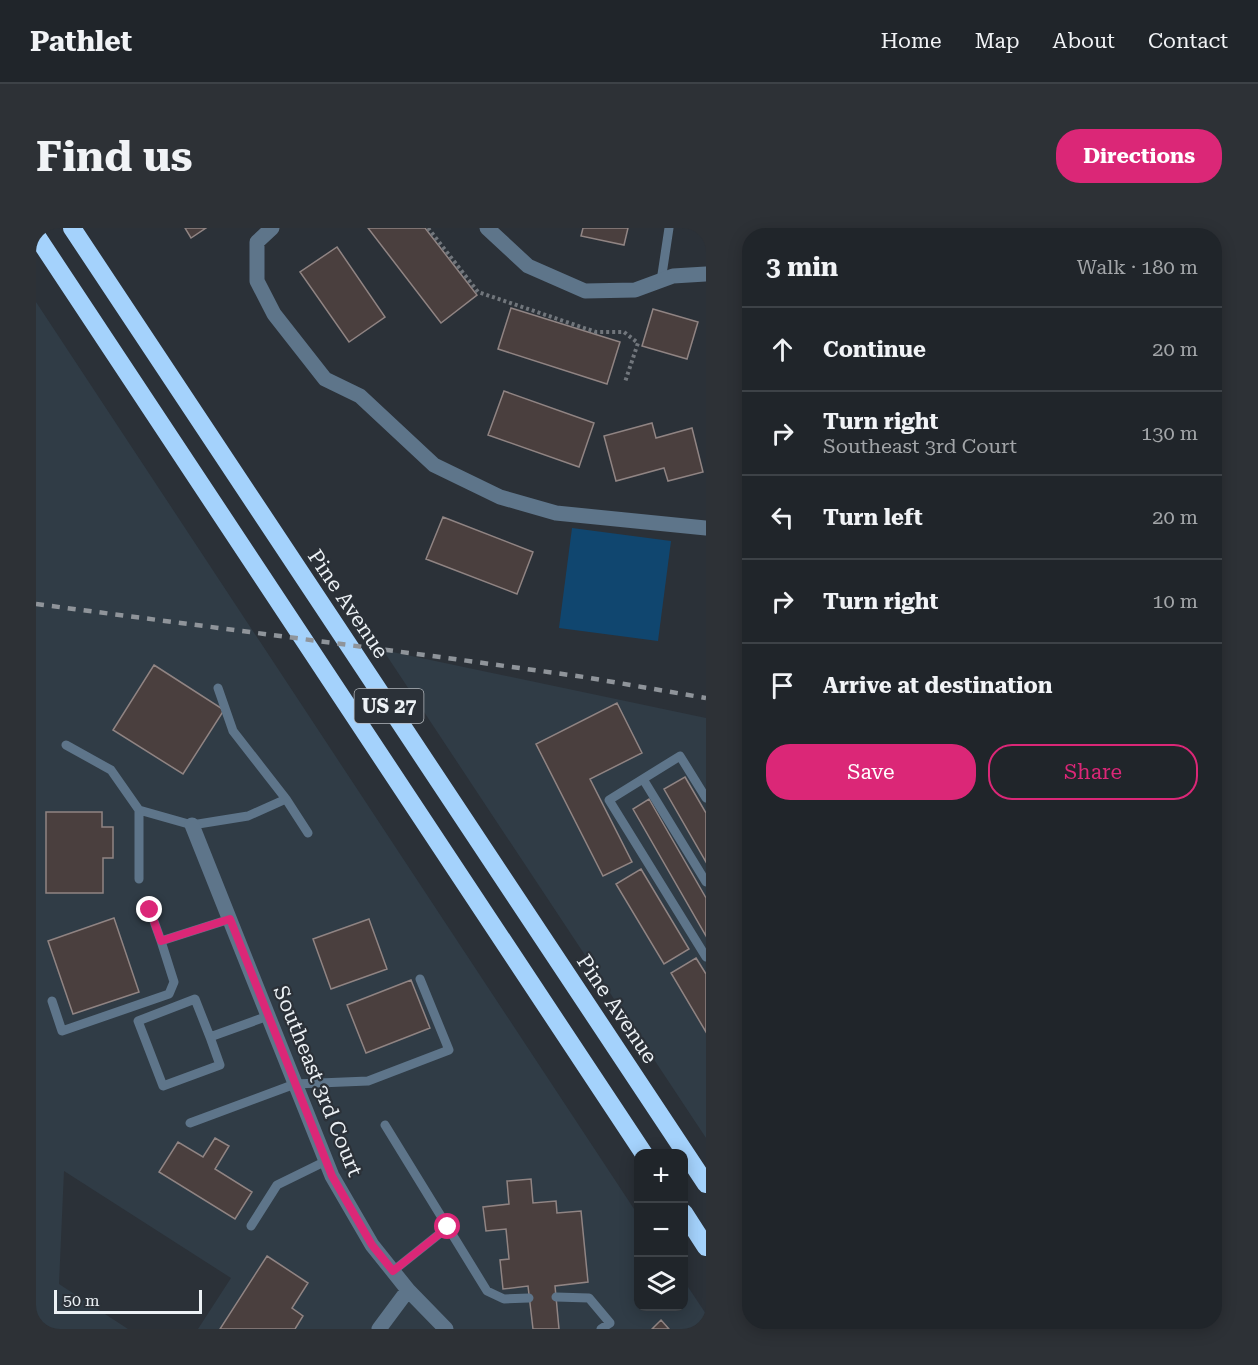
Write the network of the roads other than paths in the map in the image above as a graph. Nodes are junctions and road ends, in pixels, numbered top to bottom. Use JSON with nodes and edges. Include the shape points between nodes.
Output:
{"nodes":[{"id":1,"x":72,"y":228,"type":"edge"},
{"id":2,"x":272,"y":228,"type":"edge"},
{"id":3,"x":487,"y":228,"type":"edge"},
{"id":4,"x":669,"y":228,"type":"edge"},
{"id":5,"x":36,"y":235,"type":"edge"},
{"id":6,"x":706,"y":274,"type":"edge"},
{"id":7,"x":661,"y":281,"type":"junction"},
{"id":8,"x":706,"y":528,"type":"edge"},
{"id":9,"x":218,"y":688,"type":"dead end"},
{"id":10,"x":66,"y":745,"type":"dead end"},
{"id":11,"x":643,"y":779,"type":"junction"},
{"id":12,"x":706,"y":798,"type":"edge"},
{"id":13,"x":286,"y":799,"type":"junction"},
{"id":14,"x":139,"y":810,"type":"junction"},
{"id":15,"x":192,"y":825,"type":"junction"},
{"id":16,"x":308,"y":833,"type":"dead end"},
{"id":17,"x":139,"y":879,"type":"dead end"},
{"id":18,"x":706,"y":882,"type":"edge"},
{"id":19,"x":150,"y":910,"type":"dead end"},
{"id":20,"x":230,"y":919,"type":"junction"},
{"id":21,"x":161,"y":941,"type":"junction"},
{"id":22,"x":706,"y":957,"type":"edge"},
{"id":23,"x":420,"y":979,"type":"dead end"},
{"id":24,"x":52,"y":1001,"type":"dead end"},
{"id":25,"x":268,"y":1016,"type":"junction"},
{"id":26,"x":210,"y":1037,"type":"junction"},
{"id":27,"x":295,"y":1084,"type":"junction"},
{"id":28,"x":190,"y":1123,"type":"dead end"},
{"id":29,"x":386,"y":1125,"type":"dead end"},
{"id":30,"x":641,"y":1149,"type":"edge"},
{"id":31,"x":326,"y":1161,"type":"junction"},
{"id":32,"x":706,"y":1184,"type":"edge"},
{"id":33,"x":688,"y":1219,"type":"edge"},
{"id":34,"x":251,"y":1226,"type":"dead end"},
{"id":35,"x":448,"y":1227,"type":"junction"},
{"id":36,"x":706,"y":1247,"type":"edge"},
{"id":37,"x":393,"y":1271,"type":"junction"},
{"id":38,"x":408,"y":1290,"type":"junction"},
{"id":39,"x":529,"y":1298,"type":"dead end"},
{"id":40,"x":556,"y":1298,"type":"dead end"},
{"id":41,"x":379,"y":1329,"type":"edge"},
{"id":42,"x":446,"y":1329,"type":"edge"},
{"id":43,"x":601,"y":1329,"type":"edge"}],
"edges":[{"from":1,"to":32,"type":"highway","name":"Pine Avenue","number":"US 27"},
{"from":2,"to":8,"type":"street","via":[[257,242],[257,281],[274,314],[325,379],[360,396],[434,465],[500,497],[556,513]]},
{"from":3,"to":7,"type":"street","via":[[528,266],[585,291],[635,290]]},
{"from":4,"to":7,"type":"lane"},
{"from":5,"to":30,"type":"highway","number":"US 27"},
{"from":6,"to":7,"type":"street","via":[[673,276]]},
{"from":9,"to":13,"type":"lane","via":[[233,731]]},
{"from":10,"to":14,"type":"lane","via":[[111,770]]},
{"from":11,"to":12,"type":"lane","via":[[680,756]]},
{"from":11,"to":18,"type":"lane"},
{"from":11,"to":22,"type":"lane","via":[[609,800]]},
{"from":13,"to":15,"type":"lane","via":[[248,816]]},
{"from":13,"to":16,"type":"lane"},
{"from":14,"to":15,"type":"lane"},
{"from":14,"to":17,"type":"lane"},
{"from":15,"to":20,"type":"street","name":"Southeast 3rd Court"},
{"from":19,"to":21,"type":"lane"},
{"from":20,"to":21,"type":"lane"},
{"from":20,"to":25,"type":"street","name":"Southeast 3rd Court"},
{"from":21,"to":24,"type":"lane","via":[[174,982],[169,994],[62,1031]]},
{"from":23,"to":27,"type":"lane","via":[[449,1050],[368,1081]]},
{"from":25,"to":26,"type":"lane"},
{"from":25,"to":27,"type":"street","name":"Southeast 3rd Court"},
{"from":26,"to":26,"type":"lane","via":[[195,999],[138,1021],[164,1086],[220,1065]]},
{"from":27,"to":28,"type":"lane"},
{"from":27,"to":31,"type":"street","name":"Southeast 3rd Court"},
{"from":29,"to":35,"type":"lane"},
{"from":31,"to":34,"type":"lane","via":[[277,1185]]},
{"from":31,"to":37,"type":"street","name":"Southeast 3rd Court","via":[[372,1245]]},
{"from":33,"to":36,"type":"highway"},
{"from":35,"to":37,"type":"lane"},
{"from":35,"to":39,"type":"lane","via":[[488,1291],[504,1299]]},
{"from":37,"to":38,"type":"street","name":"Southeast 3rd Court"},
{"from":38,"to":41,"type":"street"},
{"from":38,"to":42,"type":"street","name":"Southeast 3rd Court"},
{"from":40,"to":43,"type":"lane","via":[[589,1298],[610,1323]]}]}
